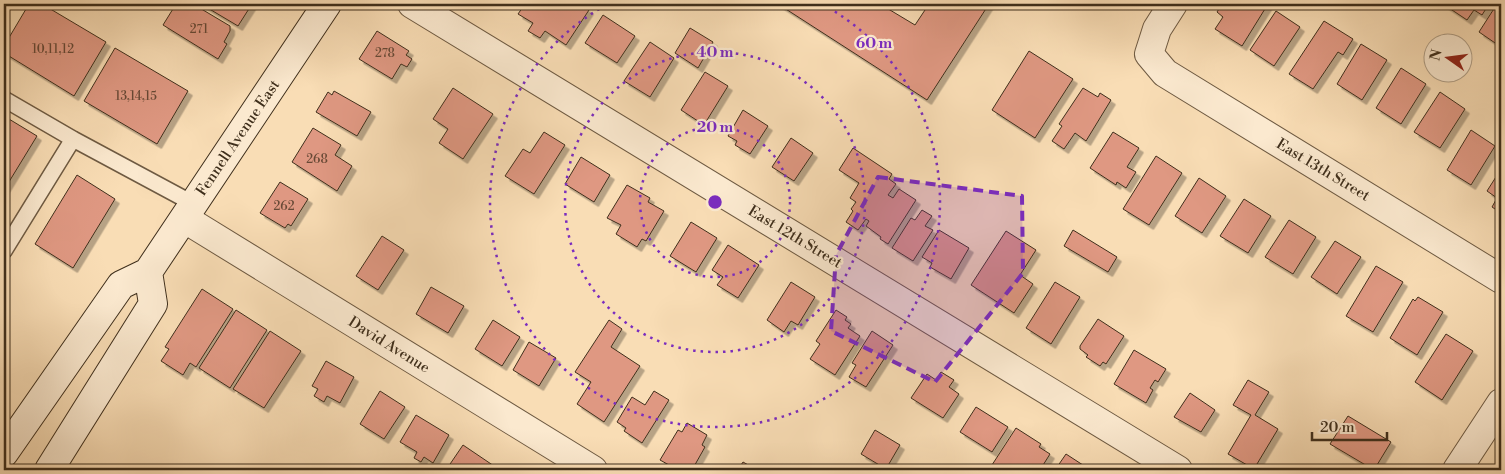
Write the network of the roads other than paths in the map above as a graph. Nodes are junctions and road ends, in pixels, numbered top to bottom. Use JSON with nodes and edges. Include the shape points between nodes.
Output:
{"nodes":[{"id":1,"x":328,"y":4,"type":"edge"},
{"id":2,"x":412,"y":4,"type":"edge"},
{"id":3,"x":1174,"y":4,"type":"edge"},
{"id":4,"x":4,"y":99,"type":"edge"},
{"id":5,"x":73,"y":139,"type":"junction"},
{"id":6,"x":190,"y":211,"type":"junction"},
{"id":7,"x":4,"y":251,"type":"edge"},
{"id":8,"x":148,"y":272,"type":"junction"},
{"id":9,"x":1501,"y":279,"type":"edge"},
{"id":10,"x":1501,"y":403,"type":"edge"},
{"id":11,"x":4,"y":453,"type":"edge"},
{"id":12,"x":4,"y":466,"type":"edge"},
{"id":13,"x":11,"y":470,"type":"edge"},
{"id":14,"x":49,"y":470,"type":"edge"},
{"id":15,"x":593,"y":470,"type":"edge"},
{"id":16,"x":1178,"y":470,"type":"edge"},
{"id":17,"x":1457,"y":470,"type":"edge"}],
"edges":[{"from":1,"to":6,"type":"street","name":"Fennell Avenue East"},
{"from":2,"to":16,"type":"street","name":"East 12th Street"},
{"from":3,"to":9,"type":"street","name":"East 13th Street","via":[[1157,29],[1149,54],[1165,73]]},
{"from":4,"to":5,"type":"lane"},
{"from":5,"to":6,"type":"lane"},
{"from":5,"to":7,"type":"lane"},
{"from":6,"to":8,"type":"street","name":"Fennell Avenue East"},
{"from":6,"to":15,"type":"street","name":"David Avenue"},
{"from":8,"to":11,"type":"street","via":[[120,285]]},
{"from":8,"to":14,"type":"street","via":[[153,304]]},
{"from":10,"to":17,"type":"street"},
{"from":12,"to":13,"type":"street"}]}
